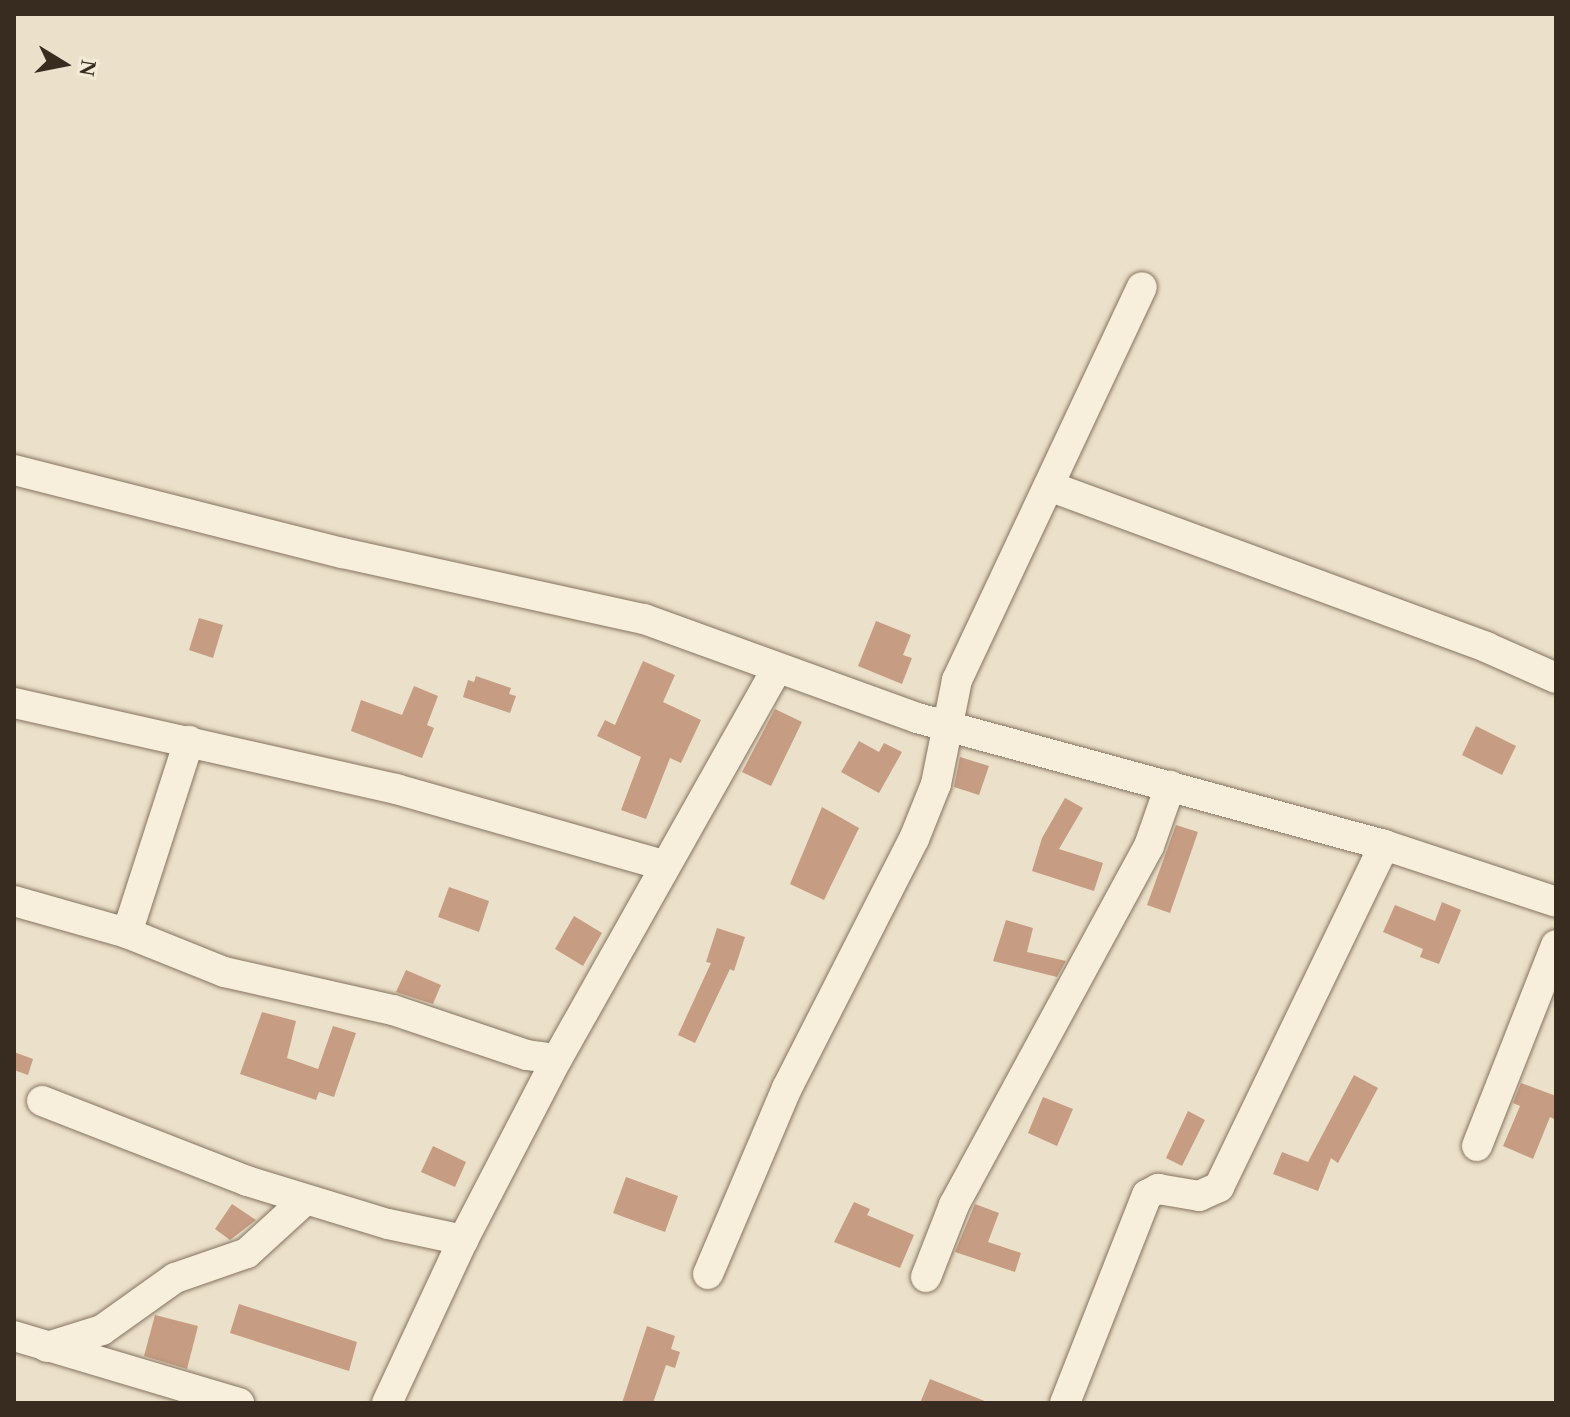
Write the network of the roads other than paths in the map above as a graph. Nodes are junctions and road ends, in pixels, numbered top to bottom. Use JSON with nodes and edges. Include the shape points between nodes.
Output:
{"nodes":[{"id":1,"x":1142,"y":287,"type":"dead end"},
{"id":2,"x":14,"y":470,"type":"edge"},
{"id":3,"x":1049,"y":486,"type":"junction"},
{"id":4,"x":777,"y":669,"type":"junction"},
{"id":5,"x":1556,"y":678,"type":"edge"},
{"id":6,"x":14,"y":703,"type":"edge"},
{"id":7,"x":946,"y":726,"type":"junction"},
{"id":8,"x":189,"y":741,"type":"junction"},
{"id":9,"x":1170,"y":786,"type":"junction"},
{"id":10,"x":1384,"y":845,"type":"junction"},
{"id":11,"x":663,"y":865,"type":"junction"},
{"id":12,"x":14,"y":901,"type":"edge"},
{"id":13,"x":1556,"y":902,"type":"edge"},
{"id":14,"x":127,"y":933,"type":"junction"},
{"id":15,"x":1556,"y":945,"type":"edge"},
{"id":16,"x":557,"y":1059,"type":"junction"},
{"id":17,"x":42,"y":1101,"type":"dead end"},
{"id":18,"x":1477,"y":1146,"type":"dead end"},
{"id":19,"x":305,"y":1200,"type":"junction"},
{"id":20,"x":463,"y":1240,"type":"junction"},
{"id":21,"x":708,"y":1274,"type":"dead end"},
{"id":22,"x":926,"y":1277,"type":"dead end"},
{"id":23,"x":14,"y":1336,"type":"edge"},
{"id":24,"x":47,"y":1347,"type":"junction"},
{"id":25,"x":239,"y":1403,"type":"edge"},
{"id":26,"x":387,"y":1403,"type":"edge"},
{"id":27,"x":1065,"y":1403,"type":"edge"}],
"edges":[{"from":1,"to":3,"type":"street"},
{"from":2,"to":4,"type":"street","via":[[343,553],[574,600],[644,619]]},
{"from":3,"to":5,"type":"street","via":[[1486,647]]},
{"from":3,"to":7,"type":"street","via":[[957,680]]},
{"from":4,"to":7,"type":"street"},
{"from":4,"to":11,"type":"street"},
{"from":6,"to":8,"type":"street"},
{"from":7,"to":9,"type":"street"},
{"from":7,"to":21,"type":"street","via":[[936,784],[914,839],[794,1075]]},
{"from":8,"to":11,"type":"street","via":[[507,817]]},
{"from":8,"to":14,"type":"street"},
{"from":9,"to":10,"type":"street"},
{"from":9,"to":22,"type":"street","via":[[1149,846],[954,1205]]},
{"from":10,"to":13,"type":"street"},
{"from":10,"to":27,"type":"street","via":[[1219,1187],[1199,1196],[1158,1189],[1147,1195]]},
{"from":11,"to":16,"type":"street"},
{"from":12,"to":14,"type":"street"},
{"from":14,"to":16,"type":"street","via":[[224,972],[393,1010],[527,1055]]},
{"from":15,"to":18,"type":"street"},
{"from":16,"to":20,"type":"street"},
{"from":17,"to":19,"type":"street"},
{"from":19,"to":20,"type":"street"},
{"from":19,"to":24,"type":"street","via":[[247,1253],[175,1278],[102,1330]]},
{"from":20,"to":26,"type":"street"},
{"from":23,"to":24,"type":"street"},
{"from":24,"to":25,"type":"street"}]}
